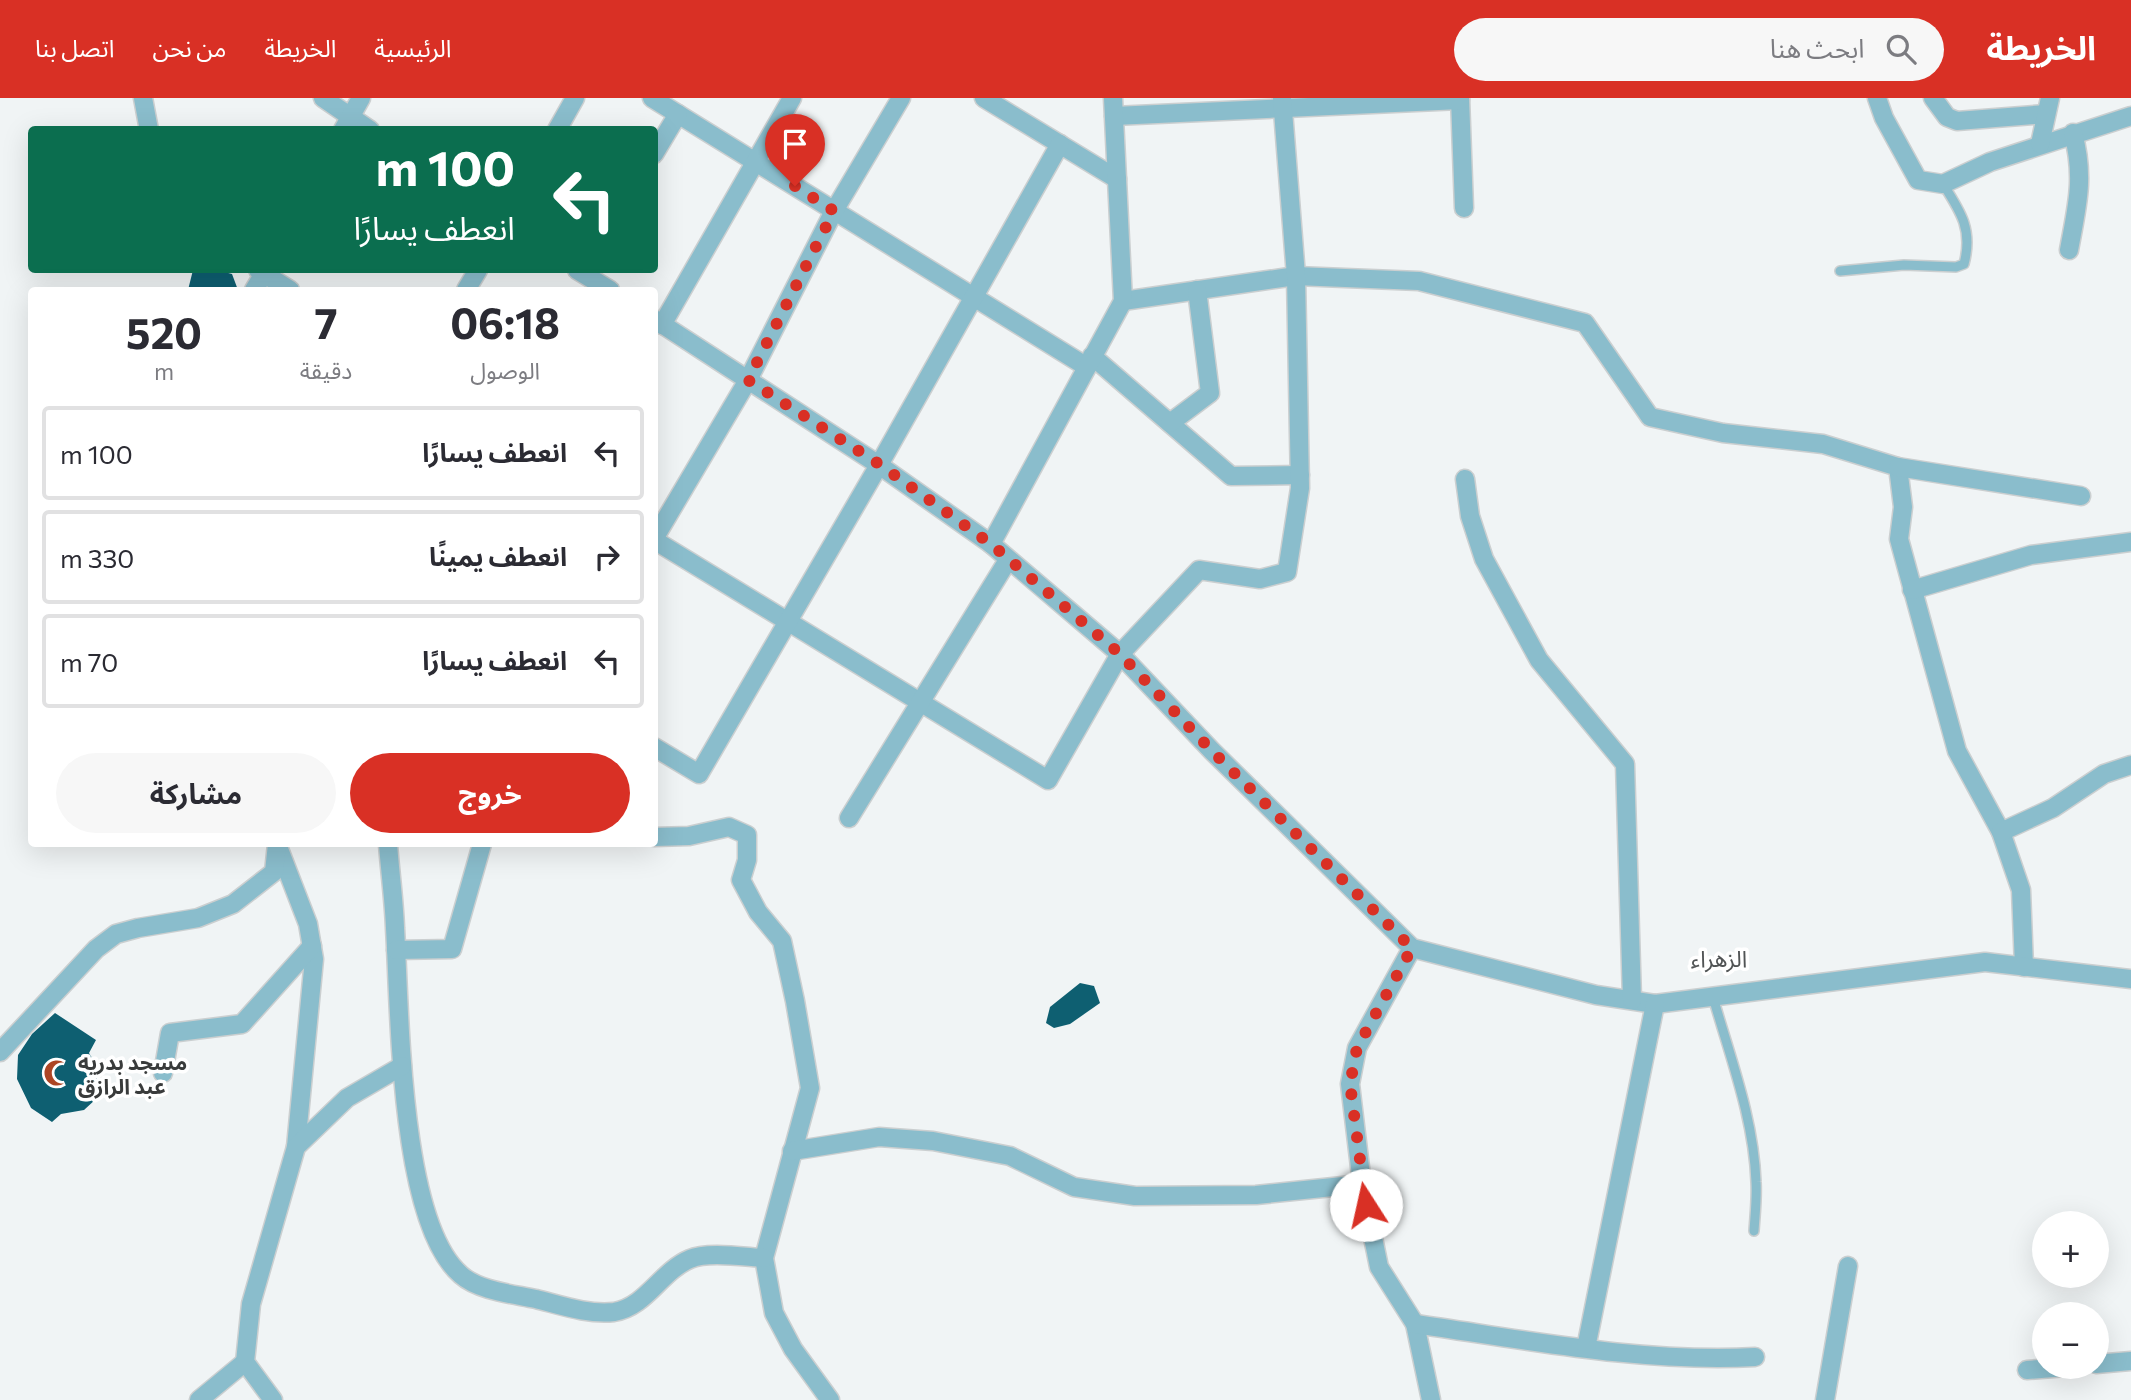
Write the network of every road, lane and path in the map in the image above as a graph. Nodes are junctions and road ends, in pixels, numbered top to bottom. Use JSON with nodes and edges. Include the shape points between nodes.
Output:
{"nodes":[{"id":1,"x":143,"y":98,"type":"edge"},
{"id":2,"x":323,"y":98,"type":"edge"},
{"id":3,"x":361,"y":98,"type":"edge"},
{"id":4,"x":575,"y":98,"type":"edge"},
{"id":5,"x":652,"y":98,"type":"edge"},
{"id":6,"x":792,"y":98,"type":"edge"},
{"id":7,"x":901,"y":98,"type":"edge"},
{"id":8,"x":984,"y":98,"type":"edge"},
{"id":9,"x":1877,"y":98,"type":"edge"},
{"id":10,"x":1933,"y":98,"type":"edge"},
{"id":11,"x":2126,"y":98,"type":"edge"},
{"id":12,"x":1460,"y":99,"type":"edge"},
{"id":13,"x":1282,"y":103,"type":"edge"},
{"id":14,"x":2048,"y":106,"type":"edge"},
{"id":15,"x":1113,"y":107,"type":"edge"},
{"id":16,"x":678,"y":114,"type":"junction"},
{"id":17,"x":2131,"y":114,"type":"edge"},
{"id":18,"x":347,"y":123,"type":"edge"},
{"id":19,"x":148,"y":126,"type":"edge"},
{"id":20,"x":559,"y":126,"type":"edge"},
{"id":21,"x":2073,"y":133,"type":"junction"},
{"id":22,"x":1059,"y":144,"type":"junction"},
{"id":23,"x":2040,"y":144,"type":"junction"},
{"id":24,"x":658,"y":147,"type":"edge"},
{"id":25,"x":755,"y":162,"type":"junction"},
{"id":26,"x":1117,"y":179,"type":"junction"},
{"id":27,"x":1943,"y":184,"type":"junction"},
{"id":28,"x":1464,"y":208,"type":"dead end"},
{"id":29,"x":834,"y":211,"type":"junction"},
{"id":30,"x":2069,"y":250,"type":"dead end"},
{"id":31,"x":1840,"y":271,"type":"dead end"},
{"id":32,"x":266,"y":273,"type":"edge"},
{"id":33,"x":585,"y":273,"type":"edge"},
{"id":34,"x":1296,"y":276,"type":"junction"},
{"id":35,"x":286,"y":287,"type":"edge"},
{"id":36,"x":606,"y":287,"type":"edge"},
{"id":37,"x":1197,"y":290,"type":"junction"},
{"id":38,"x":973,"y":297,"type":"junction"},
{"id":39,"x":1122,"y":301,"type":"junction"},
{"id":40,"x":658,"y":322,"type":"edge"},
{"id":41,"x":1089,"y":362,"type":"junction"},
{"id":42,"x":748,"y":380,"type":"junction"},
{"id":43,"x":1170,"y":423,"type":"junction"},
{"id":44,"x":879,"y":464,"type":"junction"},
{"id":45,"x":1898,"y":467,"type":"junction"},
{"id":46,"x":1300,"y":475,"type":"junction"},
{"id":47,"x":1465,"y":479,"type":"dead end"},
{"id":48,"x":2081,"y":496,"type":"dead end"},
{"id":49,"x":658,"y":532,"type":"edge"},
{"id":50,"x":658,"y":541,"type":"edge"},
{"id":51,"x":2131,"y":542,"type":"edge"},
{"id":52,"x":991,"y":544,"type":"junction"},
{"id":53,"x":1008,"y":559,"type":"junction"},
{"id":54,"x":1912,"y":590,"type":"junction"},
{"id":55,"x":788,"y":621,"type":"junction"},
{"id":56,"x":1120,"y":654,"type":"junction"},
{"id":57,"x":920,"y":702,"type":"junction"},
{"id":58,"x":658,"y":749,"type":"edge"},
{"id":59,"x":2131,"y":765,"type":"edge"},
{"id":60,"x":849,"y":818,"type":"dead end"},
{"id":61,"x":2001,"y":832,"type":"junction"},
{"id":62,"x":658,"y":837,"type":"edge"},
{"id":63,"x":277,"y":847,"type":"edge"},
{"id":64,"x":278,"y":847,"type":"edge"},
{"id":65,"x":388,"y":847,"type":"edge"},
{"id":66,"x":481,"y":847,"type":"edge"},
{"id":67,"x":312,"y":946,"type":"junction"},
{"id":68,"x":1412,"y":948,"type":"junction"},
{"id":69,"x":396,"y":950,"type":"junction"},
{"id":70,"x":2024,"y":967,"type":"junction"},
{"id":71,"x":2131,"y":979,"type":"edge"},
{"id":72,"x":1713,"y":997,"type":"junction"},
{"id":73,"x":1632,"y":1000,"type":"junction"},
{"id":74,"x":1655,"y":1004,"type":"junction"},
{"id":75,"x":0,"y":1052,"type":"edge"},
{"id":76,"x":402,"y":1066,"type":"junction"},
{"id":77,"x":163,"y":1073,"type":"dead end"},
{"id":78,"x":296,"y":1147,"type":"junction"},
{"id":79,"x":792,"y":1152,"type":"junction"},
{"id":80,"x":1362,"y":1184,"type":"junction"},
{"id":81,"x":1754,"y":1231,"type":"dead end"},
{"id":82,"x":764,"y":1258,"type":"junction"},
{"id":83,"x":1847,"y":1266,"type":"dead end"},
{"id":84,"x":1415,"y":1324,"type":"junction"},
{"id":85,"x":1586,"y":1348,"type":"junction"},
{"id":86,"x":1755,"y":1357,"type":"dead end"},
{"id":87,"x":2131,"y":1361,"type":"edge"},
{"id":88,"x":245,"y":1362,"type":"junction"},
{"id":89,"x":2109,"y":1363,"type":"edge"},
{"id":90,"x":2027,"y":1370,"type":"dead end"},
{"id":91,"x":2032,"y":1370,"type":"edge"},
{"id":92,"x":199,"y":1400,"type":"edge"},
{"id":93,"x":273,"y":1400,"type":"edge"},
{"id":94,"x":830,"y":1400,"type":"edge"},
{"id":95,"x":1430,"y":1400,"type":"edge"},
{"id":96,"x":1825,"y":1400,"type":"edge"}],
"edges":[{"from":1,"to":19,"type":"street"},
{"from":2,"to":18,"type":"street"},
{"from":3,"to":18,"type":"street"},
{"from":4,"to":20,"type":"street"},
{"from":5,"to":16,"type":"street"},
{"from":6,"to":25,"type":"street"},
{"from":7,"to":29,"type":"street"},
{"from":8,"to":22,"type":"street"},
{"from":9,"to":27,"type":"street","via":[[1918,180]]},
{"from":10,"to":14,"type":"street","via":[[1947,117],[1957,121]]},
{"from":11,"to":17,"type":"street"},
{"from":12,"to":13,"type":"street"},
{"from":12,"to":28,"type":"street"},
{"from":13,"to":15,"type":"street"},
{"from":13,"to":34,"type":"street"},
{"from":14,"to":23,"type":"street"},
{"from":15,"to":26,"type":"street"},
{"from":16,"to":24,"type":"street"},
{"from":16,"to":25,"type":"street"},
{"from":17,"to":21,"type":"street"},
{"from":21,"to":23,"type":"street"},
{"from":21,"to":30,"type":"street","via":[[2081,179]]},
{"from":22,"to":26,"type":"street"},
{"from":22,"to":38,"type":"street"},
{"from":23,"to":27,"type":"street"},
{"from":25,"to":29,"type":"street"},
{"from":25,"to":40,"type":"street"},
{"from":26,"to":39,"type":"street"},
{"from":27,"to":31,"type":"lane","via":[[1964,216],[1964,264]]},
{"from":29,"to":38,"type":"street"},
{"from":29,"to":42,"type":"street"},
{"from":32,"to":35,"type":"street"},
{"from":33,"to":36,"type":"street"},
{"from":34,"to":37,"type":"street"},
{"from":34,"to":45,"type":"street","via":[[1419,281],[1585,323],[1650,417],[1723,433],[1823,444]]},
{"from":34,"to":46,"type":"street"},
{"from":37,"to":39,"type":"street"},
{"from":37,"to":43,"type":"street","via":[[1210,393]]},
{"from":38,"to":41,"type":"street"},
{"from":38,"to":44,"type":"street"},
{"from":39,"to":41,"type":"street"},
{"from":40,"to":42,"type":"street"},
{"from":41,"to":43,"type":"street"},
{"from":41,"to":52,"type":"street"},
{"from":42,"to":44,"type":"street"},
{"from":42,"to":49,"type":"street"},
{"from":43,"to":46,"type":"street","via":[[1231,476]]},
{"from":44,"to":52,"type":"street"},
{"from":44,"to":55,"type":"street"},
{"from":45,"to":48,"type":"street"},
{"from":45,"to":54,"type":"street","via":[[1903,507],[1899,539]]},
{"from":46,"to":56,"type":"street","via":[[1287,572],[1259,579],[1199,569]]},
{"from":47,"to":73,"type":"street","via":[[1469,516],[1485,559],[1539,660],[1625,764]]},
{"from":50,"to":55,"type":"street"},
{"from":51,"to":54,"type":"street","via":[[2031,555]]},
{"from":52,"to":53,"type":"street"},
{"from":53,"to":56,"type":"street"},
{"from":53,"to":57,"type":"street"},
{"from":54,"to":61,"type":"street","via":[[1957,751]]},
{"from":55,"to":57,"type":"street"},
{"from":55,"to":58,"type":"street","via":[[699,774]]},
{"from":56,"to":57,"type":"street","via":[[1048,780]]},
{"from":56,"to":68,"type":"street"},
{"from":57,"to":60,"type":"street"},
{"from":59,"to":61,"type":"street","via":[[2104,774],[2053,808]]},
{"from":61,"to":70,"type":"street","via":[[2021,890]]},
{"from":62,"to":79,"type":"street","via":[[729,827],[747,835],[741,880],[758,912],[782,941],[810,1088]]},
{"from":63,"to":75,"type":"street","via":[[274,872],[233,904],[198,918],[116,934]]},
{"from":64,"to":67,"type":"street"},
{"from":65,"to":69,"type":"street"},
{"from":66,"to":69,"type":"street","via":[[452,949]]},
{"from":67,"to":77,"type":"street","via":[[242,1024],[170,1033]]},
{"from":67,"to":78,"type":"street"},
{"from":68,"to":73,"type":"street"},
{"from":68,"to":80,"type":"street","via":[[1357,1048],[1350,1084]]},
{"from":69,"to":76,"type":"street"},
{"from":70,"to":71,"type":"street"},
{"from":70,"to":72,"type":"street","via":[[1985,962]]},
{"from":72,"to":74,"type":"street"},
{"from":72,"to":81,"type":"lane","via":[[1753,1153]]},
{"from":73,"to":74,"type":"street"},
{"from":74,"to":85,"type":"street"},
{"from":76,"to":78,"type":"street","via":[[347,1098]]},
{"from":76,"to":82,"type":"street","via":[[419,1191],[445,1259],[463,1278],[584,1311],[613,1312],[636,1305],[692,1258]]},
{"from":78,"to":88,"type":"street","via":[[251,1304]]},
{"from":79,"to":80,"type":"street","via":[[879,1137],[933,1141],[1010,1156],[1074,1187],[1135,1196],[1256,1195]]},
{"from":79,"to":82,"type":"street"},
{"from":80,"to":84,"type":"street","via":[[1379,1267]]},
{"from":82,"to":94,"type":"street","via":[[774,1313],[793,1349]]},
{"from":83,"to":96,"type":"street"},
{"from":84,"to":85,"type":"street"},
{"from":84,"to":95,"type":"street"},
{"from":85,"to":86,"type":"street","via":[[1704,1360]]},
{"from":87,"to":89,"type":"street"},
{"from":88,"to":92,"type":"street"},
{"from":88,"to":93,"type":"street"},
{"from":90,"to":91,"type":"street"}]}
